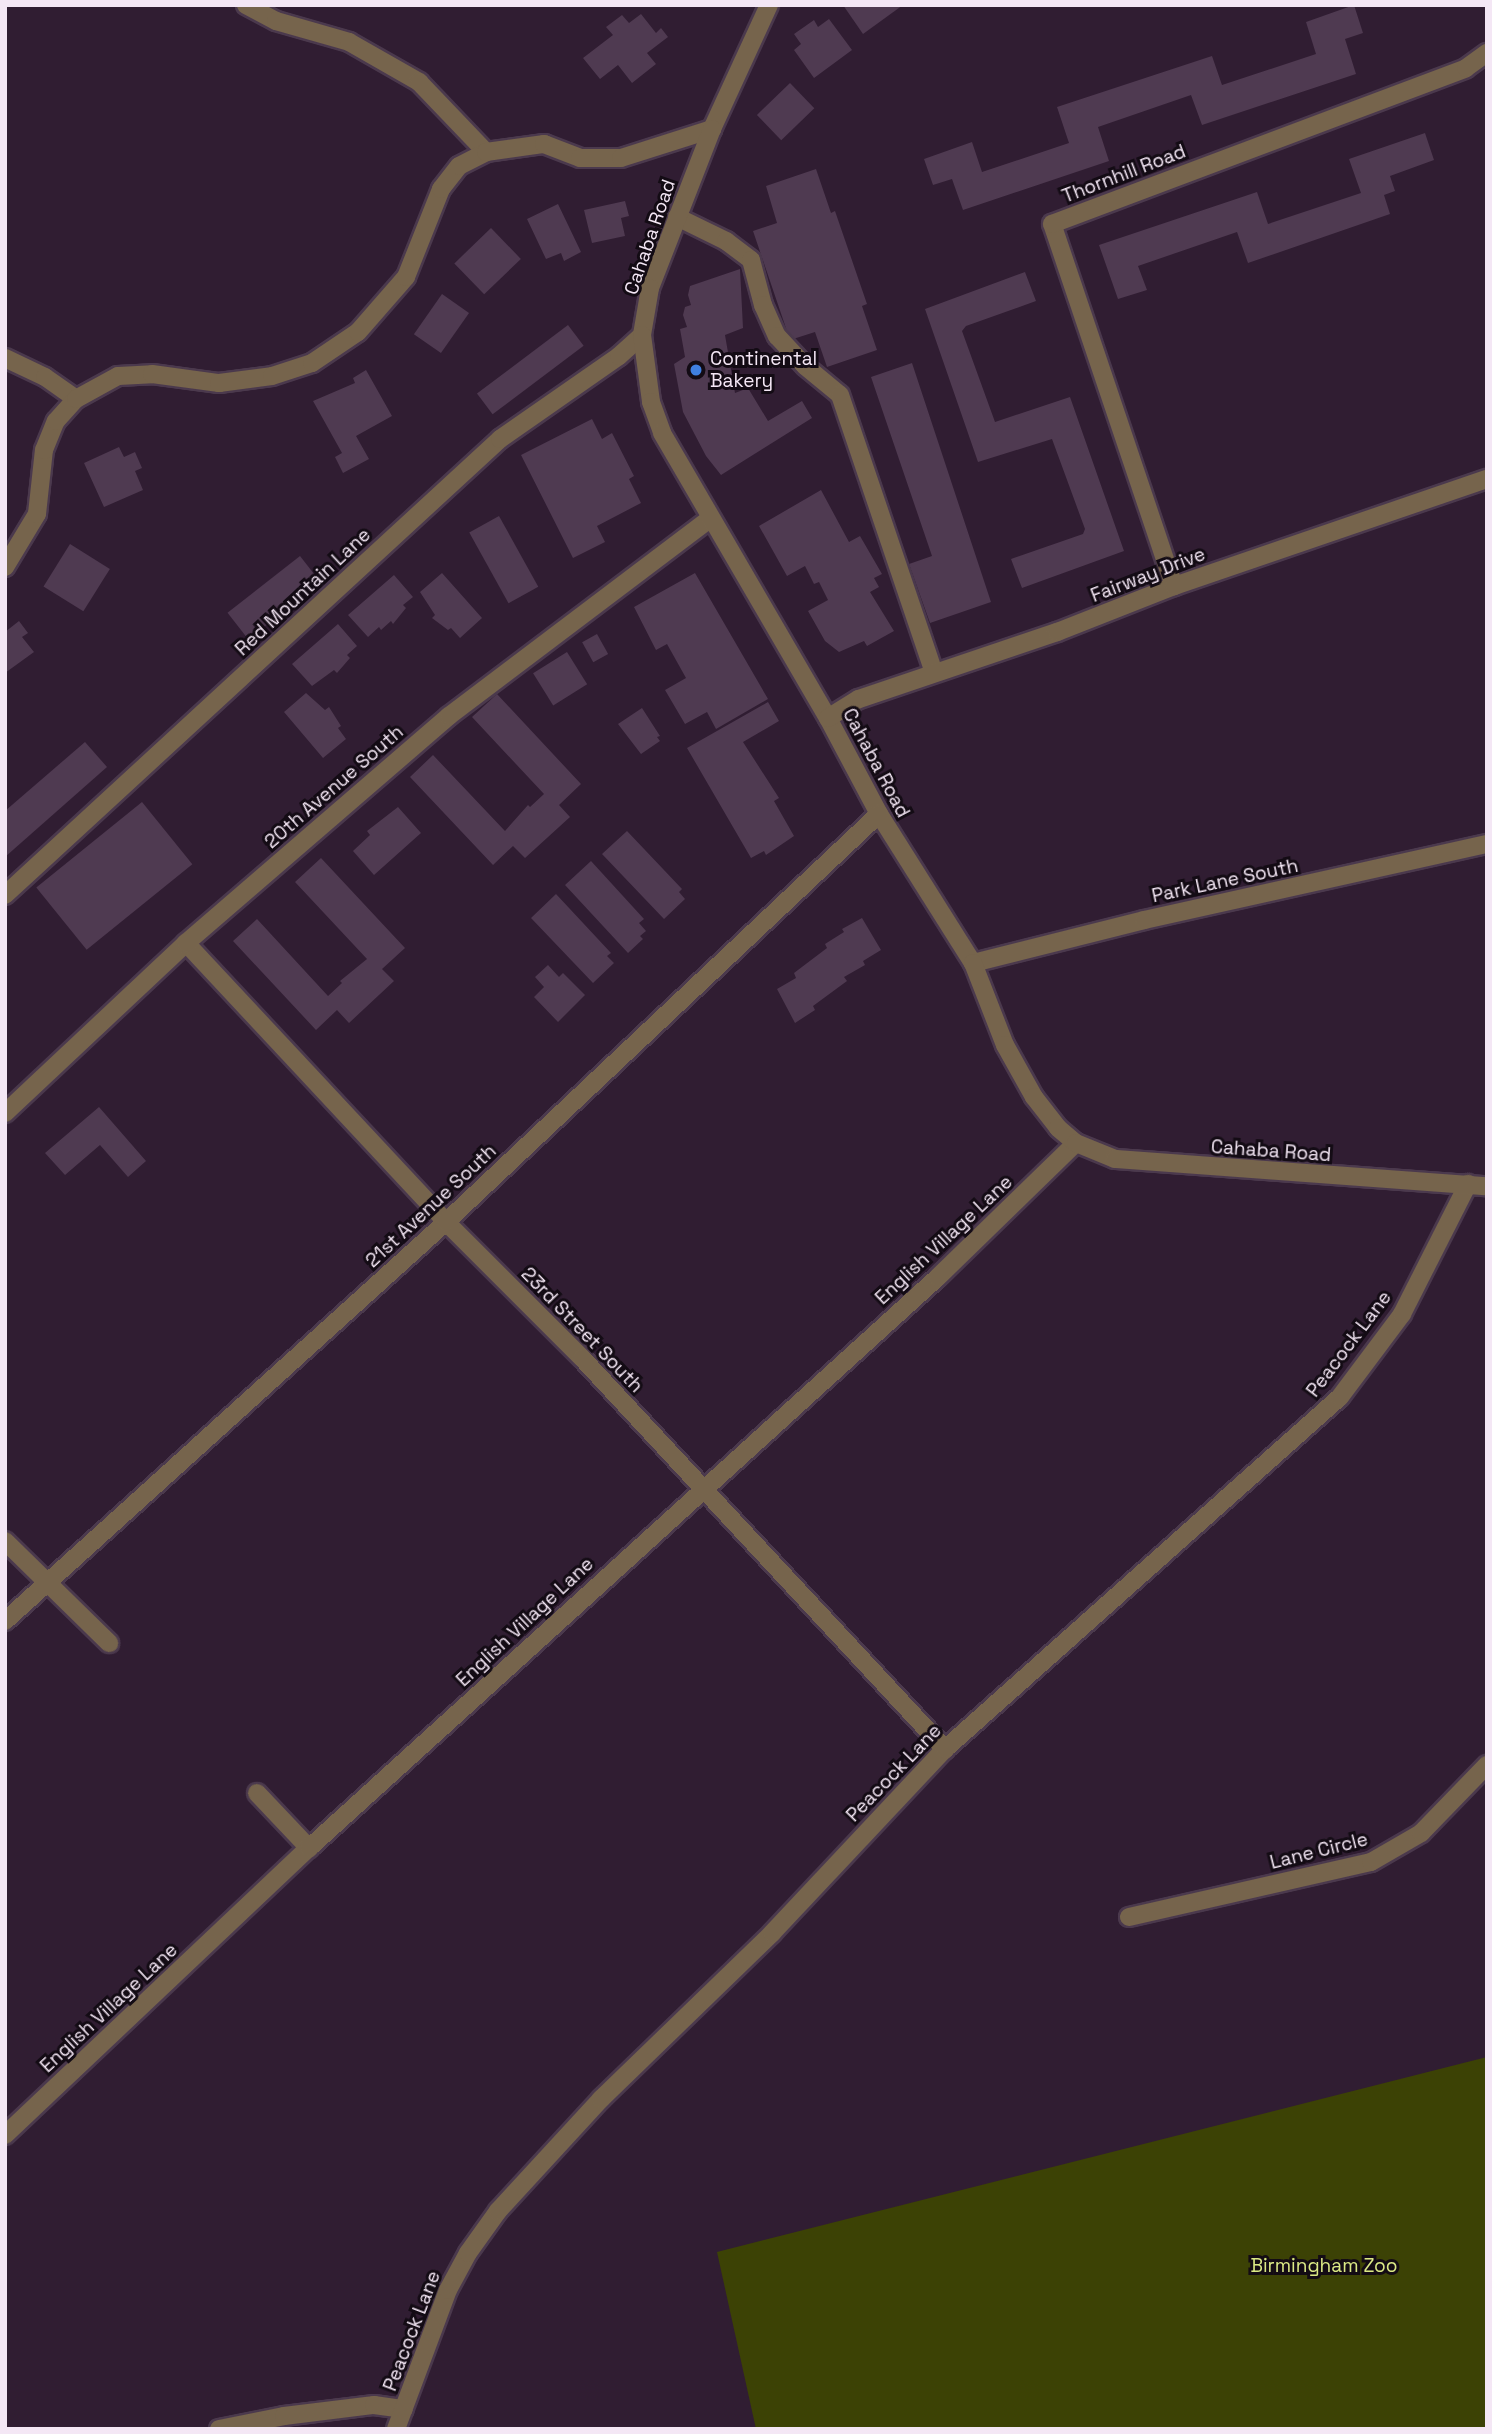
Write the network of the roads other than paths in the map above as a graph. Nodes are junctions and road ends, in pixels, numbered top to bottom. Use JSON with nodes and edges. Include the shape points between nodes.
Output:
{"nodes":[{"id":1,"x":246,"y":5,"type":"edge"},
{"id":2,"x":769,"y":5,"type":"edge"},
{"id":3,"x":1487,"y":53,"type":"edge"},
{"id":4,"x":712,"y":129,"type":"junction"},
{"id":5,"x":486,"y":152,"type":"junction"},
{"id":6,"x":677,"y":217,"type":"junction"},
{"id":7,"x":642,"y":335,"type":"junction"},
{"id":8,"x":5,"y":358,"type":"edge"},
{"id":9,"x":76,"y":399,"type":"junction"},
{"id":10,"x":1487,"y":479,"type":"edge"},
{"id":11,"x":711,"y":518,"type":"junction"},
{"id":12,"x":5,"y":567,"type":"edge"},
{"id":13,"x":1174,"y":586,"type":"junction"},
{"id":14,"x":934,"y":673,"type":"junction"},
{"id":15,"x":828,"y":718,"type":"junction"},
{"id":16,"x":879,"y":814,"type":"junction"},
{"id":17,"x":1487,"y":844,"type":"edge"},
{"id":18,"x":5,"y":895,"type":"edge"},
{"id":19,"x":186,"y":943,"type":"junction"},
{"id":20,"x":973,"y":963,"type":"junction"},
{"id":21,"x":5,"y":1113,"type":"edge"},
{"id":22,"x":1076,"y":1143,"type":"junction"},
{"id":23,"x":1468,"y":1184,"type":"junction"},
{"id":24,"x":1487,"y":1186,"type":"edge"},
{"id":25,"x":446,"y":1222,"type":"junction"},
{"id":26,"x":702,"y":1489,"type":"junction"},
{"id":27,"x":5,"y":1541,"type":"edge"},
{"id":28,"x":45,"y":1583,"type":"junction"},
{"id":29,"x":5,"y":1621,"type":"edge"},
{"id":30,"x":109,"y":1643,"type":"dead end"},
{"id":31,"x":945,"y":1749,"type":"junction"},
{"id":32,"x":1487,"y":1765,"type":"edge"},
{"id":33,"x":257,"y":1793,"type":"dead end"},
{"id":34,"x":309,"y":1848,"type":"junction"},
{"id":35,"x":1129,"y":1917,"type":"dead end"},
{"id":36,"x":5,"y":2135,"type":"edge"},
{"id":37,"x":404,"y":2409,"type":"junction"},
{"id":38,"x":219,"y":2429,"type":"edge"},
{"id":39,"x":396,"y":2429,"type":"edge"}],
"edges":[{"from":1,"to":5,"type":"street","via":[[276,21],[349,42],[419,82]]},
{"from":2,"to":4,"type":"street","name":"Cahaba Road"},
{"from":3,"to":13,"type":"street","name":"Thornhill Road","via":[[1466,68],[1052,224]]},
{"from":4,"to":5,"type":"street","via":[[621,158],[580,158],[544,144]]},
{"from":4,"to":6,"type":"street","name":"Cahaba Road"},
{"from":5,"to":9,"type":"street","via":[[459,166],[441,189],[406,277],[358,332],[312,363],[272,376],[219,383],[152,374],[118,376]]},
{"from":6,"to":7,"type":"street","name":"Cahaba Road","via":[[650,288]]},
{"from":6,"to":14,"type":"street","via":[[726,241],[751,260],[777,336],[841,395]]},
{"from":7,"to":11,"type":"street","name":"Cahaba Road","via":[[644,367],[662,433]]},
{"from":7,"to":18,"type":"street","name":"Red Mountain Lane","via":[[500,439]]},
{"from":8,"to":9,"type":"street","via":[[45,377]]},
{"from":9,"to":12,"type":"street","via":[[56,421],[44,450],[37,514]]},
{"from":10,"to":13,"type":"street","name":"Fairway Drive"},
{"from":11,"to":15,"type":"street","name":"Cahaba Road"},
{"from":11,"to":19,"type":"street","name":"20th Avenue South","via":[[449,716]]},
{"from":13,"to":14,"type":"street","name":"Fairway Drive"},
{"from":14,"to":15,"type":"street","name":"Fairway Drive","via":[[859,699]]},
{"from":15,"to":16,"type":"street","name":"Cahaba Road"},
{"from":16,"to":20,"type":"street","name":"Cahaba Road"},
{"from":16,"to":25,"type":"street","name":"21st Avenue South"},
{"from":17,"to":20,"type":"street","name":"Park Lane South"},
{"from":19,"to":21,"type":"street","name":"20th Avenue South"},
{"from":19,"to":25,"type":"street","name":"23rd Street South"},
{"from":20,"to":22,"type":"street","name":"Cahaba Road","via":[[1005,1045],[1028,1086],[1058,1128]]},
{"from":22,"to":23,"type":"street","name":"Cahaba Road","via":[[1115,1159]]},
{"from":22,"to":26,"type":"street","name":"English Village Lane","via":[[938,1277]]},
{"from":23,"to":24,"type":"street","name":"Cahaba Road"},
{"from":23,"to":31,"type":"street","name":"Peacock Lane","via":[[1402,1314],[1340,1396]]},
{"from":25,"to":26,"type":"street","name":"23rd Street South","via":[[582,1358]]},
{"from":25,"to":28,"type":"street","name":"21st Avenue South"},
{"from":26,"to":31,"type":"street","name":"23rd Street South"},
{"from":26,"to":34,"type":"street","name":"English Village Lane"},
{"from":27,"to":28,"type":"street"},
{"from":28,"to":29,"type":"street","name":"21st Avenue South"},
{"from":28,"to":30,"type":"street"},
{"from":31,"to":37,"type":"street","name":"Peacock Lane","via":[[772,1933],[601,2099],[498,2211],[448,2290]]},
{"from":32,"to":35,"type":"street","name":"Lane Circle","via":[[1421,1833],[1371,1862]]},
{"from":33,"to":34,"type":"street"},
{"from":34,"to":36,"type":"street","name":"English Village Lane"},
{"from":37,"to":38,"type":"street","via":[[374,2405]]},
{"from":37,"to":39,"type":"street","name":"Peacock Lane"}]}
